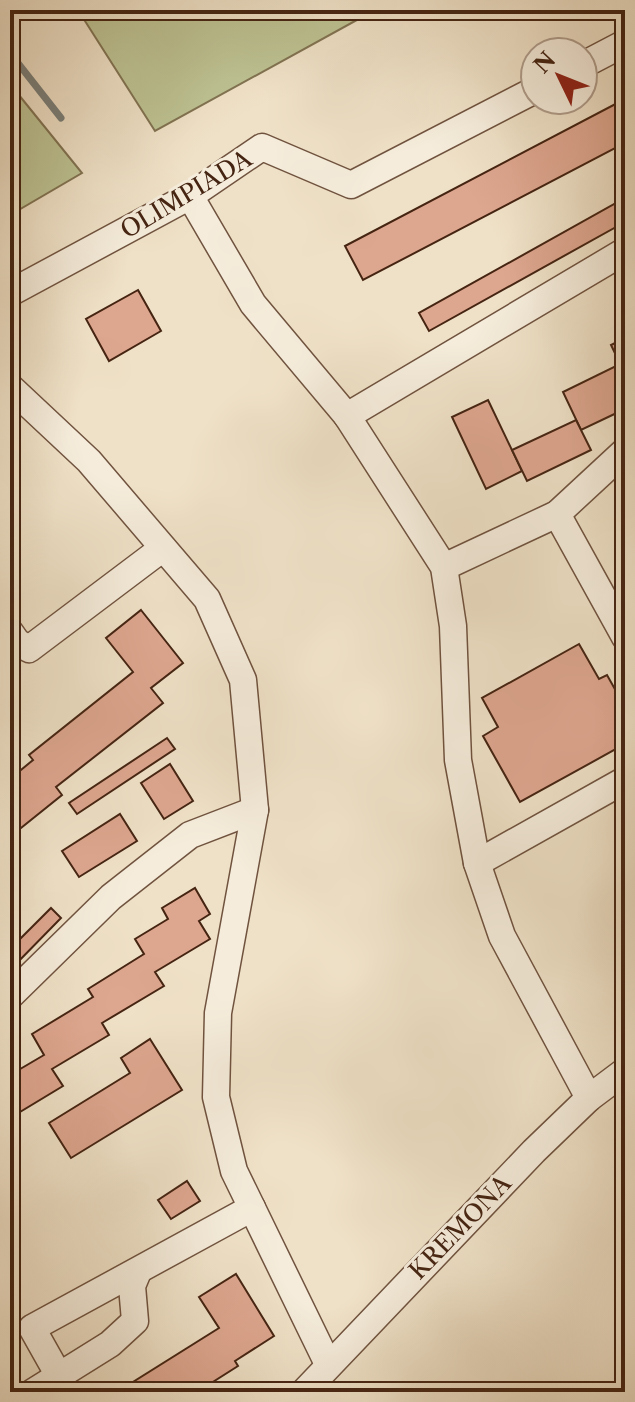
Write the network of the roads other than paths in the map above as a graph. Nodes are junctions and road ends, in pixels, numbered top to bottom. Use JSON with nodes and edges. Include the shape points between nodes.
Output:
{"nodes":[{"id":1,"x":625,"y":43,"type":"edge"},
{"id":2,"x":599,"y":57,"type":"edge"},
{"id":3,"x":519,"y":98,"type":"edge"},
{"id":4,"x":190,"y":196,"type":"junction"},
{"id":5,"x":625,"y":251,"type":"edge"},
{"id":6,"x":10,"y":293,"type":"edge"},
{"id":7,"x":10,"y":387,"type":"edge"},
{"id":8,"x":347,"y":416,"type":"junction"},
{"id":9,"x":625,"y":451,"type":"edge"},
{"id":10,"x":557,"y":514,"type":"junction"},
{"id":11,"x":163,"y":548,"type":"junction"},
{"id":12,"x":444,"y":567,"type":"junction"},
{"id":13,"x":10,"y":632,"type":"edge"},
{"id":14,"x":625,"y":637,"type":"edge"},
{"id":15,"x":625,"y":780,"type":"edge"},
{"id":16,"x":255,"y":810,"type":"junction"},
{"id":17,"x":477,"y":863,"type":"junction"},
{"id":18,"x":10,"y":996,"type":"edge"},
{"id":19,"x":625,"y":1071,"type":"edge"},
{"id":20,"x":589,"y":1098,"type":"junction"},
{"id":21,"x":252,"y":1208,"type":"junction"},
{"id":22,"x":137,"y":1274,"type":"junction"},
{"id":23,"x":328,"y":1364,"type":"junction"},
{"id":24,"x":59,"y":1376,"type":"junction"},
{"id":25,"x":33,"y":1392,"type":"edge"},
{"id":26,"x":304,"y":1392,"type":"edge"}],
"edges":[{"from":1,"to":2,"type":"street"},
{"from":3,"to":4,"type":"street","name":"OLIMPIADA","via":[[351,185],[262,147]]},
{"from":4,"to":6,"type":"street","name":"OLIMPIADA"},
{"from":4,"to":8,"type":"street","via":[[253,304]]},
{"from":5,"to":8,"type":"street"},
{"from":7,"to":11,"type":"street","via":[[89,461]]},
{"from":8,"to":12,"type":"street"},
{"from":9,"to":10,"type":"street"},
{"from":10,"to":12,"type":"street"},
{"from":10,"to":14,"type":"street"},
{"from":11,"to":13,"type":"street","via":[[29,649]]},
{"from":11,"to":16,"type":"street","via":[[207,599],[243,680]]},
{"from":12,"to":17,"type":"street","via":[[453,626],[458,760]]},
{"from":15,"to":17,"type":"street"},
{"from":16,"to":18,"type":"street","via":[[190,835],[111,897]]},
{"from":16,"to":21,"type":"street","via":[[218,1013],[216,1097],[234,1171]]},
{"from":17,"to":20,"type":"street","via":[[502,936]]},
{"from":19,"to":20,"type":"street","name":"KREMONA"},
{"from":20,"to":23,"type":"street","name":"KREMONA"},
{"from":21,"to":22,"type":"street"},
{"from":21,"to":23,"type":"street"},
{"from":22,"to":24,"type":"street","via":[[132,1286],[135,1321]]},
{"from":22,"to":24,"type":"street","via":[[32,1328]]},
{"from":23,"to":26,"type":"street","name":"KREMONA"},
{"from":24,"to":25,"type":"street"}]}
